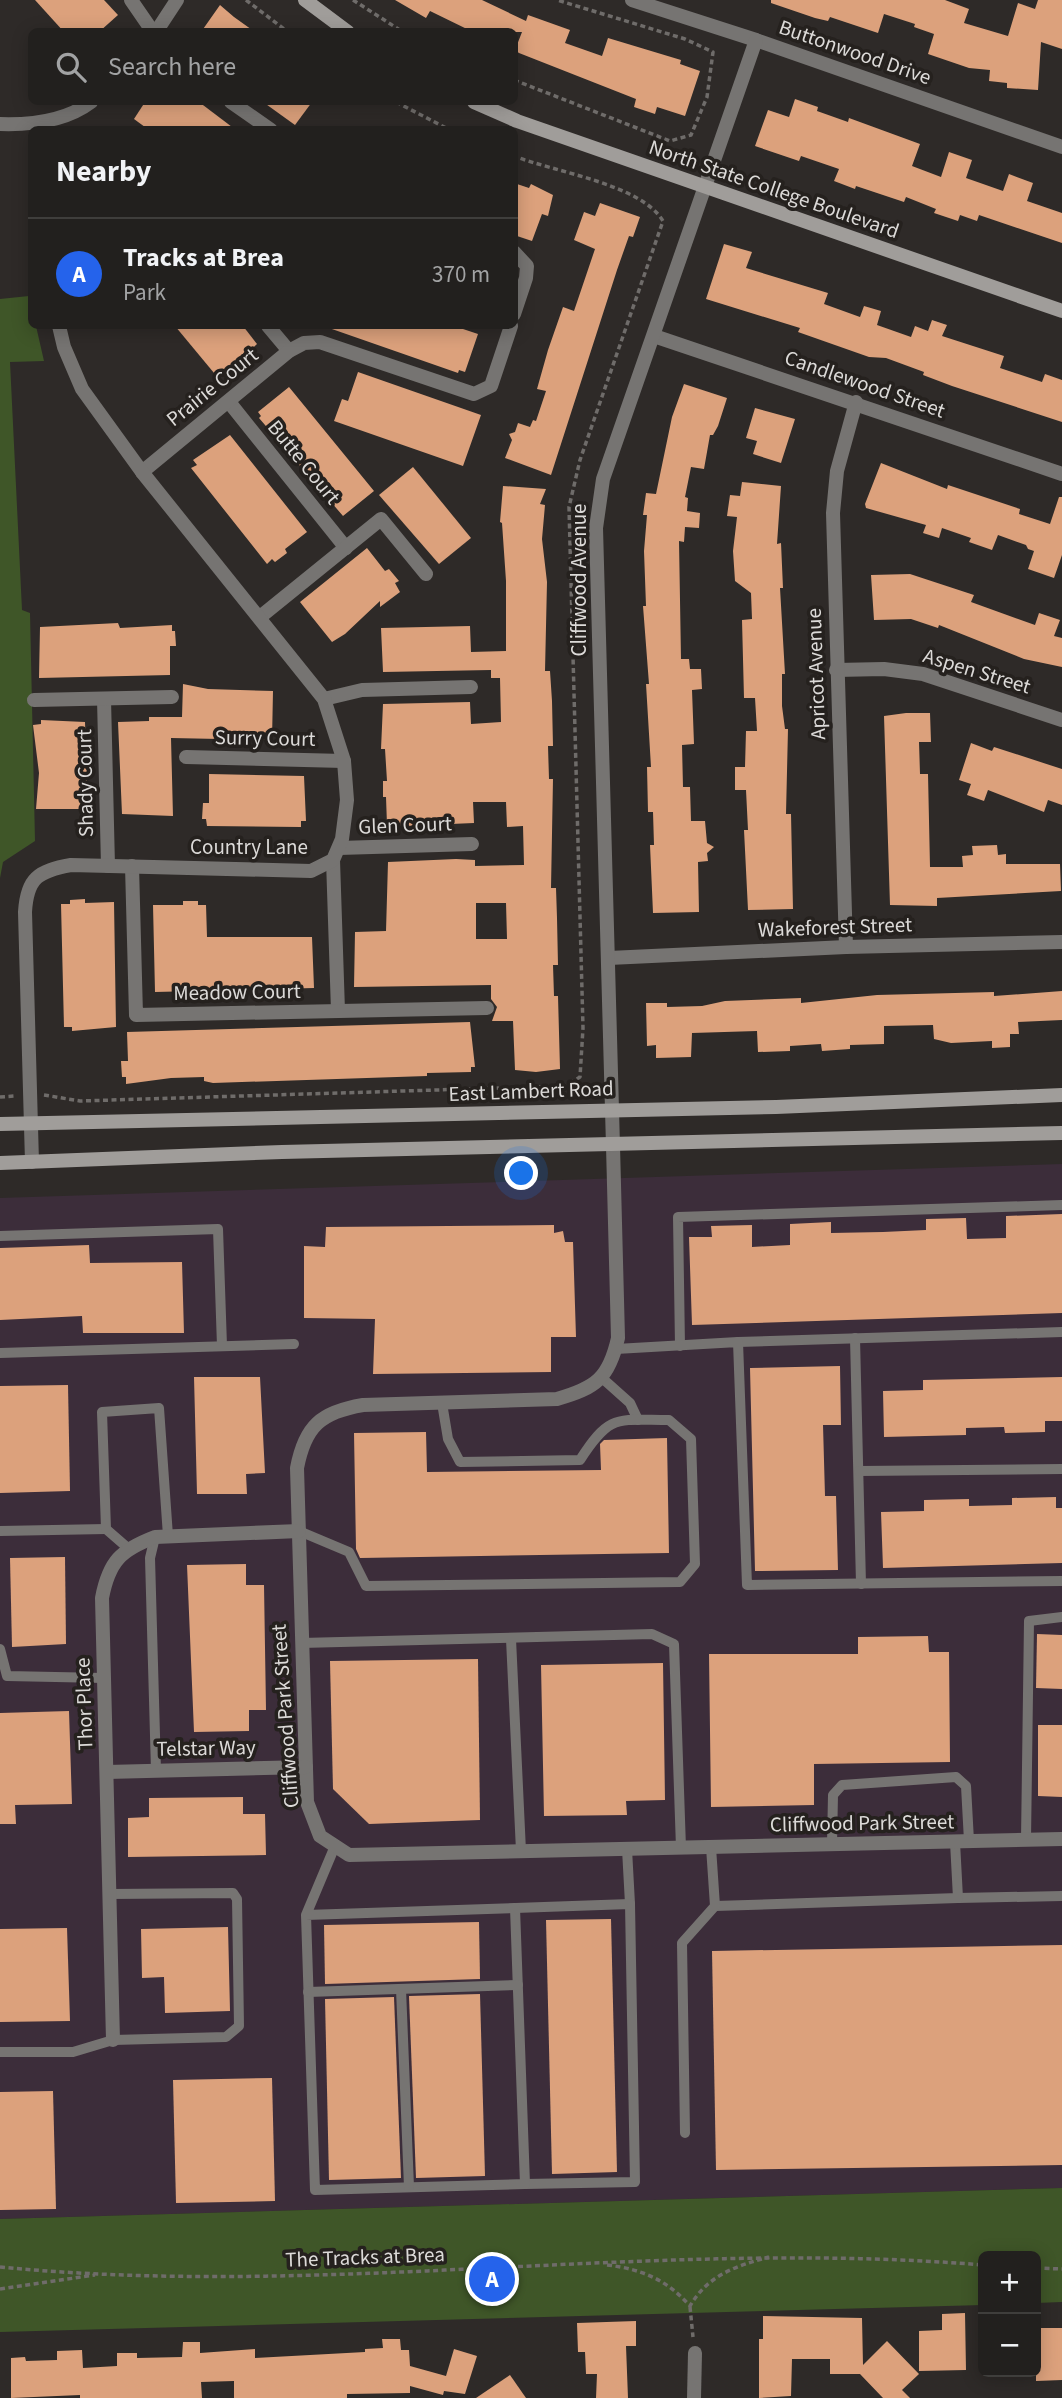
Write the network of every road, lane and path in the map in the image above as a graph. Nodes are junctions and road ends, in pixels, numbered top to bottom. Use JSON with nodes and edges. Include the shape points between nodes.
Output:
{"nodes":[{"id":1,"x":131,"y":0,"type":"edge"},
{"id":2,"x":177,"y":0,"type":"edge"},
{"id":3,"x":246,"y":0,"type":"edge"},
{"id":4,"x":305,"y":0,"type":"edge"},
{"id":5,"x":353,"y":0,"type":"edge"},
{"id":6,"x":557,"y":0,"type":"edge"},
{"id":7,"x":632,"y":0,"type":"edge"},
{"id":8,"x":152,"y":28,"type":"edge"},
{"id":9,"x":158,"y":28,"type":"edge"},
{"id":10,"x":283,"y":28,"type":"edge"},
{"id":11,"x":343,"y":28,"type":"edge"},
{"id":12,"x":396,"y":28,"type":"edge"},
{"id":13,"x":756,"y":40,"type":"junction"},
{"id":14,"x":518,"y":82,"type":"edge"},
{"id":15,"x":86,"y":105,"type":"edge"},
{"id":16,"x":235,"y":105,"type":"edge"},
{"id":17,"x":402,"y":105,"type":"edge"},
{"id":18,"x":481,"y":105,"type":"edge"},
{"id":19,"x":0,"y":124,"type":"edge"},
{"id":20,"x":35,"y":126,"type":"edge"},
{"id":21,"x":265,"y":126,"type":"edge"},
{"id":22,"x":442,"y":126,"type":"edge"},
{"id":23,"x":1062,"y":147,"type":"edge"},
{"id":24,"x":518,"y":157,"type":"edge"},
{"id":25,"x":703,"y":186,"type":"junction"},
{"id":26,"x":518,"y":256,"type":"edge"},
{"id":27,"x":518,"y":302,"type":"edge"},
{"id":28,"x":1062,"y":311,"type":"edge"},
{"id":29,"x":60,"y":329,"type":"edge"},
{"id":30,"x":271,"y":329,"type":"edge"},
{"id":31,"x":510,"y":329,"type":"edge"},
{"id":32,"x":654,"y":336,"type":"junction"},
{"id":33,"x":289,"y":351,"type":"junction"},
{"id":34,"x":229,"y":402,"type":"junction"},
{"id":35,"x":856,"y":402,"type":"junction"},
{"id":36,"x":142,"y":472,"type":"junction"},
{"id":37,"x":1062,"y":474,"type":"edge"},
{"id":38,"x":346,"y":548,"type":"junction"},
{"id":39,"x":426,"y":573,"type":"dead end"},
{"id":40,"x":260,"y":617,"type":"junction"},
{"id":41,"x":836,"y":670,"type":"junction"},
{"id":42,"x":471,"y":687,"type":"dead end"},
{"id":43,"x":172,"y":697,"type":"dead end"},
{"id":44,"x":104,"y":699,"type":"junction"},
{"id":45,"x":324,"y":699,"type":"junction"},
{"id":46,"x":34,"y":700,"type":"dead end"},
{"id":47,"x":1062,"y":720,"type":"edge"},
{"id":48,"x":186,"y":757,"type":"dead end"},
{"id":49,"x":344,"y":761,"type":"junction"},
{"id":50,"x":472,"y":844,"type":"dead end"},
{"id":51,"x":336,"y":854,"type":"junction"},
{"id":52,"x":108,"y":866,"type":"junction"},
{"id":53,"x":132,"y":866,"type":"junction"},
{"id":54,"x":1062,"y":942,"type":"edge"},
{"id":55,"x":846,"y":947,"type":"junction"},
{"id":56,"x":609,"y":958,"type":"junction"},
{"id":57,"x":487,"y":1008,"type":"dead end"},
{"id":58,"x":338,"y":1011,"type":"junction"},
{"id":59,"x":1062,"y":1095,"type":"edge"},
{"id":60,"x":30,"y":1096,"type":"junction"},
{"id":61,"x":0,"y":1097,"type":"edge"},
{"id":62,"x":612,"y":1110,"type":"junction"},
{"id":63,"x":0,"y":1124,"type":"edge"},
{"id":64,"x":31,"y":1124,"type":"junction"},
{"id":65,"x":1062,"y":1133,"type":"edge"},
{"id":66,"x":613,"y":1146,"type":"junction"},
{"id":67,"x":32,"y":1162,"type":"junction"},
{"id":68,"x":0,"y":1163,"type":"edge"},
{"id":69,"x":1062,"y":1205,"type":"edge"},
{"id":70,"x":0,"y":1236,"type":"edge"},
{"id":71,"x":1062,"y":1332,"type":"edge"},
{"id":72,"x":855,"y":1338,"type":"junction"},
{"id":73,"x":738,"y":1342,"type":"junction"},
{"id":74,"x":294,"y":1344,"type":"dead end"},
{"id":75,"x":222,"y":1346,"type":"junction"},
{"id":76,"x":680,"y":1346,"type":"junction"},
{"id":77,"x":616,"y":1349,"type":"junction"},
{"id":78,"x":0,"y":1353,"type":"edge"},
{"id":79,"x":602,"y":1378,"type":"junction"},
{"id":80,"x":442,"y":1403,"type":"junction"},
{"id":81,"x":638,"y":1420,"type":"junction"},
{"id":82,"x":1062,"y":1469,"type":"edge"},
{"id":83,"x":859,"y":1471,"type":"junction"},
{"id":84,"x":106,"y":1529,"type":"junction"},
{"id":85,"x":0,"y":1531,"type":"edge"},
{"id":86,"x":299,"y":1531,"type":"junction"},
{"id":87,"x":161,"y":1536,"type":"junction"},
{"id":88,"x":129,"y":1549,"type":"junction"},
{"id":89,"x":1062,"y":1581,"type":"edge"},
{"id":90,"x":862,"y":1584,"type":"junction"},
{"id":91,"x":1062,"y":1616,"type":"edge"},
{"id":92,"x":511,"y":1639,"type":"junction"},
{"id":93,"x":300,"y":1643,"type":"junction"},
{"id":94,"x":0,"y":1648,"type":"edge"},
{"id":95,"x":104,"y":1678,"type":"junction"},
{"id":96,"x":306,"y":1767,"type":"junction"},
{"id":97,"x":156,"y":1771,"type":"junction"},
{"id":98,"x":107,"y":1772,"type":"junction"},
{"id":99,"x":1062,"y":1839,"type":"edge"},
{"id":100,"x":1026,"y":1840,"type":"junction"},
{"id":101,"x":962,"y":1842,"type":"junction"},
{"id":102,"x":832,"y":1844,"type":"junction"},
{"id":103,"x":335,"y":1846,"type":"junction"},
{"id":104,"x":711,"y":1847,"type":"junction"},
{"id":105,"x":681,"y":1848,"type":"junction"},
{"id":106,"x":627,"y":1849,"type":"junction"},
{"id":107,"x":521,"y":1851,"type":"junction"},
{"id":108,"x":110,"y":1894,"type":"junction"},
{"id":109,"x":1062,"y":1896,"type":"edge"},
{"id":110,"x":958,"y":1898,"type":"junction"},
{"id":111,"x":630,"y":1904,"type":"junction"},
{"id":112,"x":715,"y":1906,"type":"junction"},
{"id":113,"x":515,"y":1908,"type":"junction"},
{"id":114,"x":306,"y":1915,"type":"junction"},
{"id":115,"x":518,"y":1985,"type":"junction"},
{"id":116,"x":401,"y":1989,"type":"junction"},
{"id":117,"x":308,"y":1992,"type":"junction"},
{"id":118,"x":113,"y":2040,"type":"junction"},
{"id":119,"x":0,"y":2052,"type":"edge"},
{"id":120,"x":685,"y":2133,"type":"dead end"},
{"id":121,"x":525,"y":2184,"type":"junction"},
{"id":122,"x":409,"y":2187,"type":"junction"},
{"id":123,"x":777,"y":2255,"type":"junction"},
{"id":124,"x":595,"y":2263,"type":"junction"},
{"id":125,"x":978,"y":2265,"type":"edge"},
{"id":126,"x":0,"y":2267,"type":"edge"},
{"id":127,"x":1041,"y":2268,"type":"edge"},
{"id":128,"x":1062,"y":2269,"type":"edge"},
{"id":129,"x":102,"y":2274,"type":"junction"},
{"id":130,"x":0,"y":2289,"type":"edge"},
{"id":131,"x":690,"y":2306,"type":"junction"},
{"id":132,"x":695,"y":2353,"type":"joint"},
{"id":133,"x":694,"y":2398,"type":"edge"}],
"edges":[{"from":1,"to":8,"type":"street"},
{"from":2,"to":9,"type":"street"},
{"from":3,"to":10,"type":"path"},
{"from":4,"to":11,"type":"main road"},
{"from":5,"to":12,"type":"path"},
{"from":6,"to":14,"type":"path","via":[[713,52],[707,97],[691,135],[670,141]]},
{"from":7,"to":13,"type":"street","name":"Buttonwood Drive"},
{"from":13,"to":23,"type":"street","name":"Buttonwood Drive"},
{"from":13,"to":25,"type":"street","name":"Cliffwood Avenue"},
{"from":15,"to":20,"type":"street"},
{"from":16,"to":21,"type":"street"},
{"from":17,"to":22,"type":"path"},
{"from":18,"to":25,"type":"main road","name":"North State College Boulevard"},
{"from":19,"to":20,"type":"street"},
{"from":24,"to":60,"type":"path","via":[[630,194],[657,211],[663,221],[587,438],[569,507],[583,1028],[580,1077],[565,1086],[80,1101]]},
{"from":25,"to":28,"type":"main road","name":"North State College Boulevard"},
{"from":25,"to":32,"type":"street","name":"Cliffwood Avenue"},
{"from":26,"to":27,"type":"street","via":[[527,266]]},
{"from":29,"to":36,"type":"street","name":"Country Lane","via":[[82,389]]},
{"from":30,"to":33,"type":"street"},
{"from":31,"to":33,"type":"street","name":"Prairie Court","via":[[491,386],[474,394],[320,342],[304,343]]},
{"from":32,"to":35,"type":"street","name":"Candlewood Street"},
{"from":32,"to":56,"type":"street","name":"Cliffwood Avenue","via":[[603,479],[596,528]]},
{"from":33,"to":34,"type":"street","name":"Prairie Court"},
{"from":34,"to":36,"type":"street","name":"Prairie Court"},
{"from":34,"to":38,"type":"street","name":"Butte Court"},
{"from":35,"to":37,"type":"street","name":"Candlewood Street"},
{"from":35,"to":41,"type":"street","name":"Apricot Avenue","via":[[837,471],[832,513]]},
{"from":36,"to":40,"type":"street","name":"Country Lane"},
{"from":38,"to":39,"type":"street","via":[[381,519]]},
{"from":38,"to":40,"type":"street"},
{"from":40,"to":45,"type":"street","name":"Country Lane"},
{"from":41,"to":47,"type":"street","name":"Aspen Street","via":[[923,674]]},
{"from":41,"to":55,"type":"street","name":"Apricot Avenue"},
{"from":42,"to":45,"type":"street","via":[[362,690]]},
{"from":43,"to":44,"type":"street","name":"Shady Court"},
{"from":44,"to":46,"type":"street","name":"Shady Court"},
{"from":44,"to":52,"type":"street","name":"Shady Court"},
{"from":45,"to":49,"type":"street","name":"Country Lane"},
{"from":48,"to":49,"type":"street","name":"Surry Court"},
{"from":49,"to":51,"type":"street","name":"Country Lane","via":[[347,800]]},
{"from":50,"to":51,"type":"street","name":"Glen Court"},
{"from":51,"to":53,"type":"street","name":"Country Lane","via":[[311,871]]},
{"from":51,"to":58,"type":"street"},
{"from":52,"to":53,"type":"street","name":"Country Lane"},
{"from":52,"to":60,"type":"street","name":"Country Lane","via":[[50,869],[36,877],[26,894]]},
{"from":53,"to":58,"type":"street","name":"Meadow Court","via":[[136,1015]]},
{"from":54,"to":55,"type":"street","name":"Wakeforest Street"},
{"from":55,"to":56,"type":"street","name":"Wakeforest Street"},
{"from":56,"to":62,"type":"street","name":"Cliffwood Avenue"},
{"from":57,"to":58,"type":"street","name":"Meadow Court"},
{"from":59,"to":62,"type":"main road","name":"East Lambert Road"},
{"from":60,"to":61,"type":"path"},
{"from":60,"to":64,"type":"street","name":"Country Lane"},
{"from":62,"to":64,"type":"main road","name":"East Lambert Road"},
{"from":62,"to":66,"type":"street","name":"Cliffwood Avenue"},
{"from":63,"to":64,"type":"main road","name":"East Lambert Road"},
{"from":64,"to":67,"type":"street","name":"Country Lane"},
{"from":65,"to":66,"type":"main road"},
{"from":66,"to":67,"type":"main road"},
{"from":66,"to":77,"type":"street"},
{"from":67,"to":68,"type":"main road"},
{"from":69,"to":76,"type":"lane","via":[[678,1217]]},
{"from":70,"to":75,"type":"lane","via":[[218,1229]]},
{"from":71,"to":72,"type":"lane"},
{"from":72,"to":73,"type":"lane"},
{"from":72,"to":83,"type":"lane"},
{"from":73,"to":76,"type":"lane"},
{"from":73,"to":90,"type":"lane","via":[[747,1585]]},
{"from":74,"to":75,"type":"lane"},
{"from":75,"to":78,"type":"lane"},
{"from":76,"to":77,"type":"lane"},
{"from":77,"to":79,"type":"street"},
{"from":79,"to":80,"type":"street","name":"Cliffwood Park Street","via":[[582,1392],[557,1399]]},
{"from":79,"to":81,"type":"lane","via":[[630,1403]]},
{"from":80,"to":81,"type":"lane","via":[[448,1439],[460,1462],[580,1460],[598,1432],[619,1420]]},
{"from":80,"to":86,"type":"street","name":"Cliffwood Park Street","via":[[363,1405],[338,1409],[317,1421],[302,1443],[297,1468]]},
{"from":81,"to":86,"type":"lane","via":[[669,1420],[691,1439],[695,1564],[680,1582],[366,1586],[349,1552]]},
{"from":82,"to":83,"type":"lane"},
{"from":83,"to":90,"type":"lane"},
{"from":84,"to":85,"type":"lane"},
{"from":84,"to":87,"type":"lane","via":[[102,1412],[159,1408]]},
{"from":84,"to":88,"type":"lane"},
{"from":86,"to":87,"type":"street","name":"Thor Place"},
{"from":86,"to":93,"type":"street","name":"Cliffwood Park Street"},
{"from":87,"to":88,"type":"street","name":"Thor Place"},
{"from":87,"to":97,"type":"lane","via":[[150,1573]]},
{"from":88,"to":95,"type":"street","name":"Thor Place","via":[[107,1573],[102,1598]]},
{"from":89,"to":90,"type":"lane"},
{"from":91,"to":100,"type":"lane","via":[[1029,1621]]},
{"from":92,"to":93,"type":"lane"},
{"from":92,"to":105,"type":"lane","via":[[652,1634],[674,1644]]},
{"from":92,"to":107,"type":"lane"},
{"from":93,"to":96,"type":"street","name":"Cliffwood Park Street"},
{"from":94,"to":95,"type":"lane","via":[[7,1676]]},
{"from":95,"to":98,"type":"street","name":"Thor Place"},
{"from":96,"to":97,"type":"street","name":"Telstar Way"},
{"from":96,"to":103,"type":"street","name":"Cliffwood Park Street","via":[[307,1802],[320,1836]]},
{"from":97,"to":98,"type":"street","name":"Telstar Way"},
{"from":98,"to":108,"type":"street","name":"Thor Place"},
{"from":99,"to":100,"type":"street","name":"Cliffwood Park Street"},
{"from":100,"to":101,"type":"street","name":"Cliffwood Park Street"},
{"from":101,"to":102,"type":"street","name":"Cliffwood Park Street"},
{"from":101,"to":102,"type":"lane","via":[[966,1786],[956,1777],[842,1785],[833,1795]]},
{"from":101,"to":110,"type":"lane"},
{"from":102,"to":104,"type":"street","name":"Cliffwood Park Street"},
{"from":103,"to":107,"type":"street","name":"Cliffwood Park Street","via":[[349,1855]]},
{"from":103,"to":114,"type":"lane"},
{"from":104,"to":105,"type":"street","name":"Cliffwood Park Street"},
{"from":104,"to":112,"type":"lane"},
{"from":105,"to":106,"type":"street","name":"Cliffwood Park Street"},
{"from":106,"to":107,"type":"street","name":"Cliffwood Park Street"},
{"from":106,"to":111,"type":"lane"},
{"from":108,"to":118,"type":"street","name":"Thor Place"},
{"from":108,"to":118,"type":"lane","via":[[233,1893],[237,1899],[239,2026],[226,2036]]},
{"from":109,"to":110,"type":"lane"},
{"from":110,"to":112,"type":"lane"},
{"from":111,"to":113,"type":"lane"},
{"from":111,"to":121,"type":"lane","via":[[635,2182]]},
{"from":112,"to":120,"type":"lane","via":[[682,1943]]},
{"from":113,"to":114,"type":"lane"},
{"from":113,"to":115,"type":"lane"},
{"from":114,"to":117,"type":"lane"},
{"from":115,"to":116,"type":"lane"},
{"from":115,"to":121,"type":"lane"},
{"from":116,"to":117,"type":"lane"},
{"from":116,"to":122,"type":"lane"},
{"from":117,"to":122,"type":"lane","via":[[315,2190]]},
{"from":118,"to":119,"type":"lane","via":[[73,2052]]},
{"from":121,"to":122,"type":"lane"},
{"from":123,"to":124,"type":"path","name":"The Tracks at Brea"},
{"from":123,"to":125,"type":"path","name":"The Tracks at Brea"},
{"from":123,"to":131,"type":"path","via":[[711,2280]]},
{"from":124,"to":129,"type":"path","name":"The Tracks at Brea","via":[[288,2276]]},
{"from":124,"to":131,"type":"path","via":[[657,2278]]},
{"from":126,"to":129,"type":"path","name":"The Tracks at Brea"},
{"from":127,"to":128,"type":"path"},
{"from":129,"to":130,"type":"path"},
{"from":131,"to":132,"type":"path"},
{"from":132,"to":133,"type":"street"}]}
